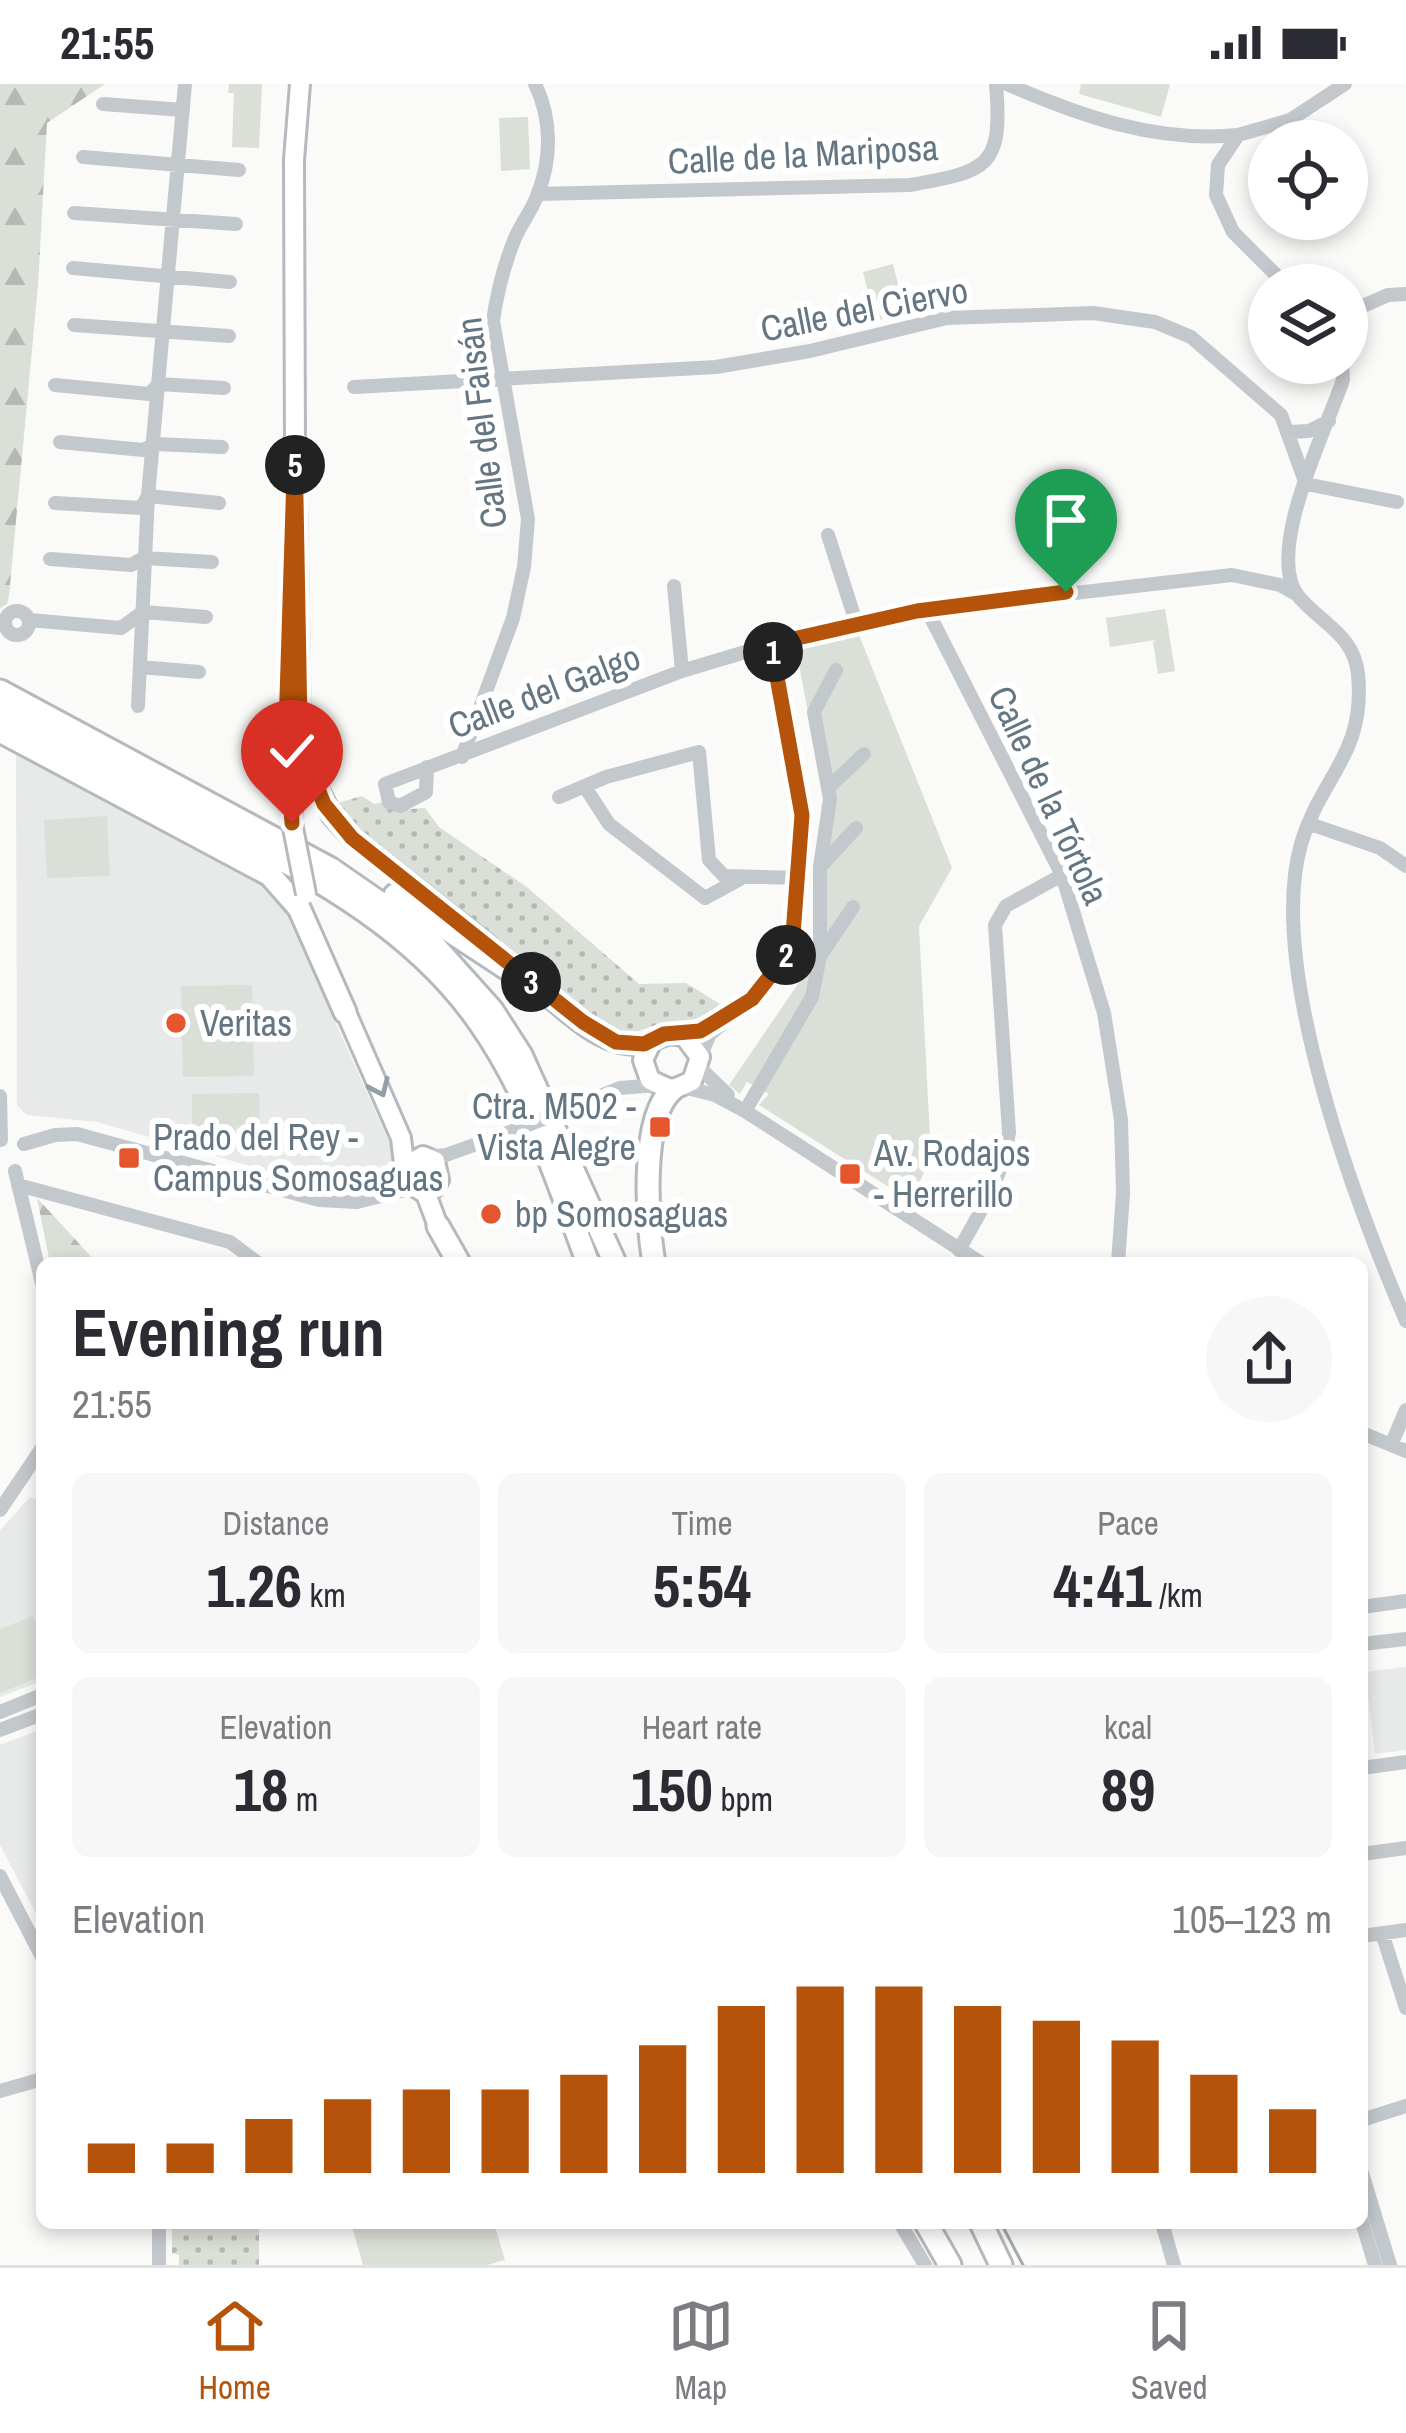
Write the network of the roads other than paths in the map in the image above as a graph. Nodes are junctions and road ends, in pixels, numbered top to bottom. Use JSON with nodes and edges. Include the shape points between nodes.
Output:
{"nodes":[{"id":1,"x":185,"y":84,"type":"edge"},
{"id":2,"x":535,"y":84,"type":"edge"},
{"id":3,"x":996,"y":84,"type":"edge"},
{"id":4,"x":1006,"y":84,"type":"edge"},
{"id":5,"x":1345,"y":84,"type":"edge"},
{"id":6,"x":300,"y":85,"type":"edge"},
{"id":7,"x":103,"y":104,"type":"dead end"},
{"id":8,"x":183,"y":110,"type":"junction"},
{"id":9,"x":1238,"y":135,"type":"junction"},
{"id":10,"x":1203,"y":139,"type":"junction"},
{"id":11,"x":83,"y":157,"type":"dead end"},
{"id":12,"x":1218,"y":165,"type":"junction"},
{"id":13,"x":180,"y":166,"type":"junction"},
{"id":14,"x":239,"y":170,"type":"dead end"},
{"id":15,"x":538,"y":194,"type":"junction"},
{"id":16,"x":74,"y":213,"type":"dead end"},
{"id":17,"x":176,"y":220,"type":"junction"},
{"id":18,"x":236,"y":224,"type":"dead end"},
{"id":19,"x":1265,"y":264,"type":"edge"},
{"id":20,"x":73,"y":268,"type":"dead end"},
{"id":21,"x":168,"y":278,"type":"junction"},
{"id":22,"x":230,"y":282,"type":"dead end"},
{"id":23,"x":1406,"y":293,"type":"edge"},
{"id":24,"x":1368,"y":304,"type":"edge"},
{"id":25,"x":74,"y":325,"type":"dead end"},
{"id":26,"x":163,"y":331,"type":"junction"},
{"id":27,"x":229,"y":336,"type":"dead end"},
{"id":28,"x":504,"y":378,"type":"junction"},
{"id":29,"x":159,"y":384,"type":"junction"},
{"id":30,"x":1342,"y":384,"type":"edge"},
{"id":31,"x":55,"y":385,"type":"dead end"},
{"id":32,"x":354,"y":386,"type":"dead end"},
{"id":33,"x":224,"y":388,"type":"dead end"},
{"id":34,"x":1330,"y":422,"type":"junction"},
{"id":35,"x":1290,"y":432,"type":"junction"},
{"id":36,"x":60,"y":442,"type":"dead end"},
{"id":37,"x":295,"y":443,"type":"junction"},
{"id":38,"x":155,"y":444,"type":"junction"},
{"id":39,"x":222,"y":447,"type":"dead end"},
{"id":40,"x":1306,"y":484,"type":"junction"},
{"id":41,"x":148,"y":496,"type":"junction"},
{"id":42,"x":55,"y":502,"type":"dead end"},
{"id":43,"x":1397,"y":502,"type":"dead end"},
{"id":44,"x":219,"y":503,"type":"dead end"},
{"id":45,"x":828,"y":535,"type":"dead end"},
{"id":46,"x":145,"y":557,"type":"junction"},
{"id":47,"x":50,"y":559,"type":"dead end"},
{"id":48,"x":212,"y":562,"type":"dead end"},
{"id":49,"x":1289,"y":568,"type":"junction"},
{"id":50,"x":1280,"y":584,"type":"junction"},
{"id":51,"x":674,"y":586,"type":"dead end"},
{"id":52,"x":1296,"y":594,"type":"junction"},
{"id":53,"x":956,"y":606,"type":"junction"},
{"id":54,"x":927,"y":610,"type":"junction"},
{"id":55,"x":143,"y":612,"type":"junction"},
{"id":56,"x":206,"y":617,"type":"dead end"},
{"id":57,"x":856,"y":622,"type":"junction"},
{"id":58,"x":2,"y":626,"type":"edge"},
{"id":59,"x":942,"y":640,"type":"junction"},
{"id":60,"x":771,"y":644,"type":"junction"},
{"id":61,"x":140,"y":667,"type":"junction"},
{"id":62,"x":682,"y":670,"type":"junction"},
{"id":63,"x":836,"y":670,"type":"dead end"},
{"id":64,"x":200,"y":672,"type":"dead end"},
{"id":65,"x":0,"y":691,"type":"edge"},
{"id":66,"x":138,"y":706,"type":"dead end"},
{"id":67,"x":0,"y":711,"type":"edge"},
{"id":68,"x":0,"y":731,"type":"edge"},
{"id":69,"x":864,"y":754,"type":"dead end"},
{"id":70,"x":462,"y":757,"type":"junction"},
{"id":71,"x":427,"y":767,"type":"junction"},
{"id":72,"x":158,"y":777,"type":"junction"},
{"id":73,"x":585,"y":787,"type":"junction"},
{"id":74,"x":829,"y":788,"type":"junction"},
{"id":75,"x":559,"y":797,"type":"dead end"},
{"id":76,"x":1310,"y":824,"type":"junction"},
{"id":77,"x":856,"y":828,"type":"dead end"},
{"id":78,"x":1406,"y":866,"type":"edge"},
{"id":79,"x":820,"y":868,"type":"junction"},
{"id":80,"x":1062,"y":875,"type":"junction"},
{"id":81,"x":797,"y":878,"type":"junction"},
{"id":82,"x":740,"y":879,"type":"junction"},
{"id":83,"x":853,"y":907,"type":"dead end"},
{"id":84,"x":820,"y":956,"type":"junction"},
{"id":85,"x":550,"y":998,"type":"junction"},
{"id":86,"x":752,"y":999,"type":"junction"},
{"id":87,"x":345,"y":1012,"type":"junction"},
{"id":88,"x":679,"y":1034,"type":"junction"},
{"id":89,"x":652,"y":1041,"type":"junction"},
{"id":90,"x":643,"y":1060,"type":"junction"},
{"id":91,"x":699,"y":1062,"type":"junction"},
{"id":92,"x":670,"y":1087,"type":"junction"},
{"id":93,"x":610,"y":1091,"type":"junction"},
{"id":94,"x":0,"y":1096,"type":"edge"},
{"id":95,"x":745,"y":1111,"type":"junction"},
{"id":96,"x":518,"y":1129,"type":"junction"},
{"id":97,"x":1,"y":1140,"type":"edge"},
{"id":98,"x":24,"y":1144,"type":"junction"},
{"id":99,"x":429,"y":1157,"type":"junction"},
{"id":100,"x":11,"y":1175,"type":"edge"},
{"id":101,"x":440,"y":1175,"type":"junction"},
{"id":102,"x":411,"y":1179,"type":"junction"},
{"id":103,"x":438,"y":1226,"type":"joint"},
{"id":104,"x":959,"y":1250,"type":"junction"},
{"id":105,"x":249,"y":1257,"type":"edge"},
{"id":106,"x":453,"y":1257,"type":"edge"},
{"id":107,"x":586,"y":1257,"type":"edge"},
{"id":108,"x":612,"y":1257,"type":"edge"},
{"id":109,"x":654,"y":1257,"type":"edge"},
{"id":110,"x":971,"y":1257,"type":"edge"},
{"id":111,"x":1119,"y":1257,"type":"edge"},
{"id":112,"x":36,"y":1261,"type":"edge"},
{"id":113,"x":1406,"y":1321,"type":"edge"},
{"id":114,"x":1406,"y":1410,"type":"edge"},
{"id":115,"x":1368,"y":1435,"type":"edge"},
{"id":116,"x":1399,"y":1448,"type":"edge"},
{"id":117,"x":36,"y":1458,"type":"edge"},
{"id":118,"x":0,"y":1510,"type":"edge"},
{"id":119,"x":1406,"y":1601,"type":"edge"},
{"id":120,"x":1368,"y":1606,"type":"edge"},
{"id":121,"x":1406,"y":1639,"type":"edge"},
{"id":122,"x":1368,"y":1643,"type":"edge"},
{"id":123,"x":36,"y":1697,"type":"edge"},
{"id":124,"x":0,"y":1712,"type":"edge"},
{"id":125,"x":36,"y":1716,"type":"edge"},
{"id":126,"x":0,"y":1730,"type":"edge"},
{"id":127,"x":1406,"y":1762,"type":"edge"},
{"id":128,"x":1368,"y":1767,"type":"edge"},
{"id":129,"x":1406,"y":1848,"type":"edge"},
{"id":130,"x":1368,"y":1853,"type":"edge"},
{"id":131,"x":0,"y":1876,"type":"edge"},
{"id":132,"x":1406,"y":1930,"type":"edge"},
{"id":133,"x":1382,"y":1934,"type":"junction"},
{"id":134,"x":1368,"y":1935,"type":"edge"},
{"id":135,"x":36,"y":1945,"type":"edge"},
{"id":136,"x":1406,"y":2008,"type":"edge"},
{"id":137,"x":36,"y":2081,"type":"edge"},
{"id":138,"x":24,"y":2084,"type":"junction"},
{"id":139,"x":0,"y":2091,"type":"edge"},
{"id":140,"x":36,"y":2091,"type":"edge"},
{"id":141,"x":1406,"y":2105,"type":"edge"},
{"id":142,"x":1368,"y":2118,"type":"edge"},
{"id":143,"x":1368,"y":2193,"type":"edge"},
{"id":144,"x":158,"y":2229,"type":"edge"},
{"id":145,"x":903,"y":2229,"type":"edge"},
{"id":146,"x":929,"y":2229,"type":"edge"},
{"id":147,"x":984,"y":2229,"type":"edge"},
{"id":148,"x":1164,"y":2229,"type":"edge"},
{"id":149,"x":1364,"y":2229,"type":"edge"},
{"id":150,"x":159,"y":2265,"type":"edge"},
{"id":151,"x":925,"y":2265,"type":"edge"},
{"id":152,"x":950,"y":2265,"type":"edge"},
{"id":153,"x":1000,"y":2265,"type":"edge"},
{"id":154,"x":1174,"y":2265,"type":"edge"},
{"id":155,"x":1375,"y":2265,"type":"edge"},
{"id":156,"x":1390,"y":2265,"type":"edge"}],
"edges":[{"from":1,"to":8,"type":"street"},
{"from":2,"to":15,"type":"street","name":"Calle del Faisán","via":[[549,122]]},
{"from":3,"to":15,"type":"street","name":"Calle de la Mariposa","via":[[996,144],[977,169],[959,176],[910,185]]},
{"from":4,"to":10,"type":"street","via":[[1102,123]]},
{"from":5,"to":9,"type":"street","via":[[1290,120]]},
{"from":6,"to":37,"type":"main road"},
{"from":7,"to":8,"type":"street"},
{"from":8,"to":13,"type":"street"},
{"from":9,"to":10,"type":"street"},
{"from":9,"to":12,"type":"street"},
{"from":10,"to":12,"type":"street"},
{"from":11,"to":13,"type":"street"},
{"from":12,"to":19,"type":"street","via":[[1216,195],[1233,232]]},
{"from":13,"to":14,"type":"street"},
{"from":13,"to":17,"type":"street"},
{"from":15,"to":28,"type":"street","name":"Calle del Faisán","via":[[497,292],[493,322]]},
{"from":16,"to":17,"type":"street"},
{"from":17,"to":18,"type":"street"},
{"from":17,"to":21,"type":"street"},
{"from":20,"to":21,"type":"street"},
{"from":21,"to":22,"type":"street"},
{"from":21,"to":26,"type":"street"},
{"from":23,"to":24,"type":"street"},
{"from":25,"to":26,"type":"street"},
{"from":26,"to":27,"type":"street"},
{"from":26,"to":29,"type":"street"},
{"from":28,"to":32,"type":"street","name":"Calle del Ciervo"},
{"from":28,"to":35,"type":"street","name":"Calle del Ciervo","via":[[716,367],[947,318],[1093,313],[1156,322],[1191,337],[1281,415]]},
{"from":28,"to":70,"type":"street","name":"Calle del Faisán","via":[[528,519],[524,567]]},
{"from":29,"to":31,"type":"street","via":[[149,394]]},
{"from":29,"to":33,"type":"street"},
{"from":29,"to":38,"type":"street"},
{"from":30,"to":34,"type":"street"},
{"from":34,"to":35,"type":"street"},
{"from":34,"to":40,"type":"street"},
{"from":35,"to":40,"type":"street","name":"Calle del Ciervo"},
{"from":36,"to":38,"type":"street","via":[[143,450]]},
{"from":37,"to":85,"type":"main road","via":[[300,726],[324,804],[352,838]]},
{"from":37,"to":87,"type":"main road","bridge":true,"via":[[286,729],[292,823]]},
{"from":38,"to":39,"type":"street"},
{"from":38,"to":41,"type":"street"},
{"from":40,"to":43,"type":"street"},
{"from":40,"to":49,"type":"street","via":[[1288,538]]},
{"from":41,"to":42,"type":"street","via":[[141,508]]},
{"from":41,"to":44,"type":"street"},
{"from":41,"to":46,"type":"street"},
{"from":45,"to":57,"type":"street"},
{"from":46,"to":47,"type":"street","via":[[131,565]]},
{"from":46,"to":48,"type":"street"},
{"from":46,"to":55,"type":"street"},
{"from":49,"to":50,"type":"street"},
{"from":49,"to":52,"type":"street"},
{"from":50,"to":52,"type":"street","name":"Calle del Galgo"},
{"from":50,"to":53,"type":"street","name":"Calle del Galgo","via":[[1232,574]]},
{"from":51,"to":62,"type":"street","name":"Calle del Galgo"},
{"from":52,"to":76,"type":"street","name":"Calle del Galgo","via":[[1345,637],[1358,671],[1357,734]]},
{"from":53,"to":54,"type":"street","name":"Calle del Galgo"},
{"from":53,"to":59,"type":"street"},
{"from":54,"to":57,"type":"street","name":"Calle del Galgo"},
{"from":54,"to":59,"type":"street","name":"Calle de la Tórtola"},
{"from":55,"to":56,"type":"street"},
{"from":55,"to":58,"type":"street","via":[[121,628],[29,620],[16,610]]},
{"from":55,"to":61,"type":"street"},
{"from":57,"to":60,"type":"street","name":"Calle del Galgo"},
{"from":59,"to":80,"type":"street","name":"Calle de la Tórtola"},
{"from":60,"to":62,"type":"street","name":"Calle del Galgo"},
{"from":60,"to":81,"type":"street","via":[[802,815]]},
{"from":61,"to":64,"type":"street"},
{"from":61,"to":66,"type":"street"},
{"from":62,"to":70,"type":"street","name":"Calle del Galgo"},
{"from":63,"to":74,"type":"street","via":[[814,712]]},
{"from":65,"to":72,"type":"highway"},
{"from":67,"to":107,"type":"highway","via":[[262,849],[413,945],[505,1062]]},
{"from":68,"to":87,"type":"highway","via":[[270,875],[299,908]]},
{"from":69,"to":74,"type":"street"},
{"from":70,"to":71,"type":"street","name":"Calle del Galgo"},
{"from":71,"to":71,"type":"street","name":"Calle del Galgo","via":[[426,792],[400,806],[389,802],[385,784]]},
{"from":72,"to":85,"type":"highway","via":[[356,869]]},
{"from":72,"to":108,"type":"highway","via":[[379,899],[454,965],[521,1055]]},
{"from":73,"to":75,"type":"street"},
{"from":73,"to":82,"type":"street","via":[[609,824],[704,898]]},
{"from":73,"to":82,"type":"street","via":[[699,752],[709,860]]},
{"from":74,"to":79,"type":"street"},
{"from":76,"to":78,"type":"street","via":[[1380,848]]},
{"from":76,"to":113,"type":"street","name":"Calle del Galgo","via":[[1293,891],[1309,1032],[1371,1239]]},
{"from":77,"to":79,"type":"street"},
{"from":79,"to":84,"type":"street"},
{"from":80,"to":104,"type":"street","via":[[1006,906],[995,925],[1010,1132],[990,1199]]},
{"from":80,"to":111,"type":"street","name":"Calle de la Tórtola","via":[[1104,1013],[1121,1120]]},
{"from":81,"to":82,"type":"street"},
{"from":81,"to":86,"type":"street","via":[[792,948]]},
{"from":83,"to":84,"type":"street"},
{"from":84,"to":95,"type":"street","via":[[812,997]]},
{"from":85,"to":89,"type":"main road","via":[[610,1040]]},
{"from":86,"to":88,"type":"street","via":[[700,1031]]},
{"from":86,"to":91,"type":"street","via":[[710,1034]]},
{"from":87,"to":102,"type":"main road","one_way":true,"via":[[395,1122]]},
{"from":88,"to":89,"type":"main road"},
{"from":88,"to":91,"type":"main road","via":[[694,1044]]},
{"from":89,"to":90,"type":"main road"},
{"from":90,"to":92,"type":"main road","via":[[647,1076]]},
{"from":90,"to":93,"type":"street"},
{"from":91,"to":92,"type":"main road","via":[[692,1081]]},
{"from":91,"to":95,"type":"street"},
{"from":92,"to":93,"type":"street"},
{"from":92,"to":95,"type":"street","via":[[715,1095]]},
{"from":92,"to":109,"type":"highway","via":[[657,1111],[651,1158]]},
{"from":93,"to":96,"type":"street","bridge":true},
{"from":94,"to":97,"type":"street"},
{"from":95,"to":104,"type":"street"},
{"from":96,"to":99,"type":"street"},
{"from":96,"to":101,"type":"street"},
{"from":97,"to":98,"type":"street"},
{"from":98,"to":100,"type":"street","via":[[26,1160]]},
{"from":98,"to":102,"type":"street","via":[[77,1135],[319,1200],[358,1202]]},
{"from":99,"to":101,"type":"main road"},
{"from":99,"to":102,"type":"main road","via":[[415,1158]]},
{"from":100,"to":105,"type":"street","via":[[230,1243]]},
{"from":100,"to":112,"type":"street"},
{"from":101,"to":102,"type":"main road","via":[[434,1188]]},
{"from":102,"to":103,"type":"main road"},
{"from":103,"to":106,"type":"highway"},
{"from":104,"to":110,"type":"street"},
{"from":114,"to":116,"type":"street"},
{"from":115,"to":116,"type":"street"},
{"from":117,"to":118,"type":"street"},
{"from":119,"to":120,"type":"street"},
{"from":121,"to":122,"type":"street"},
{"from":123,"to":124,"type":"street"},
{"from":125,"to":126,"type":"street"},
{"from":127,"to":128,"type":"street"},
{"from":129,"to":130,"type":"street"},
{"from":131,"to":135,"type":"street"},
{"from":132,"to":133,"type":"street"},
{"from":133,"to":134,"type":"street"},
{"from":133,"to":136,"type":"street"},
{"from":137,"to":138,"type":"street"},
{"from":138,"to":139,"type":"street"},
{"from":138,"to":140,"type":"street"},
{"from":141,"to":142,"type":"street"},
{"from":143,"to":156,"type":"street"},
{"from":144,"to":150,"type":"street"},
{"from":145,"to":151,"type":"street"},
{"from":146,"to":152,"type":"highway"},
{"from":147,"to":153,"type":"highway"},
{"from":148,"to":154,"type":"street"},
{"from":149,"to":155,"type":"street"}]}
